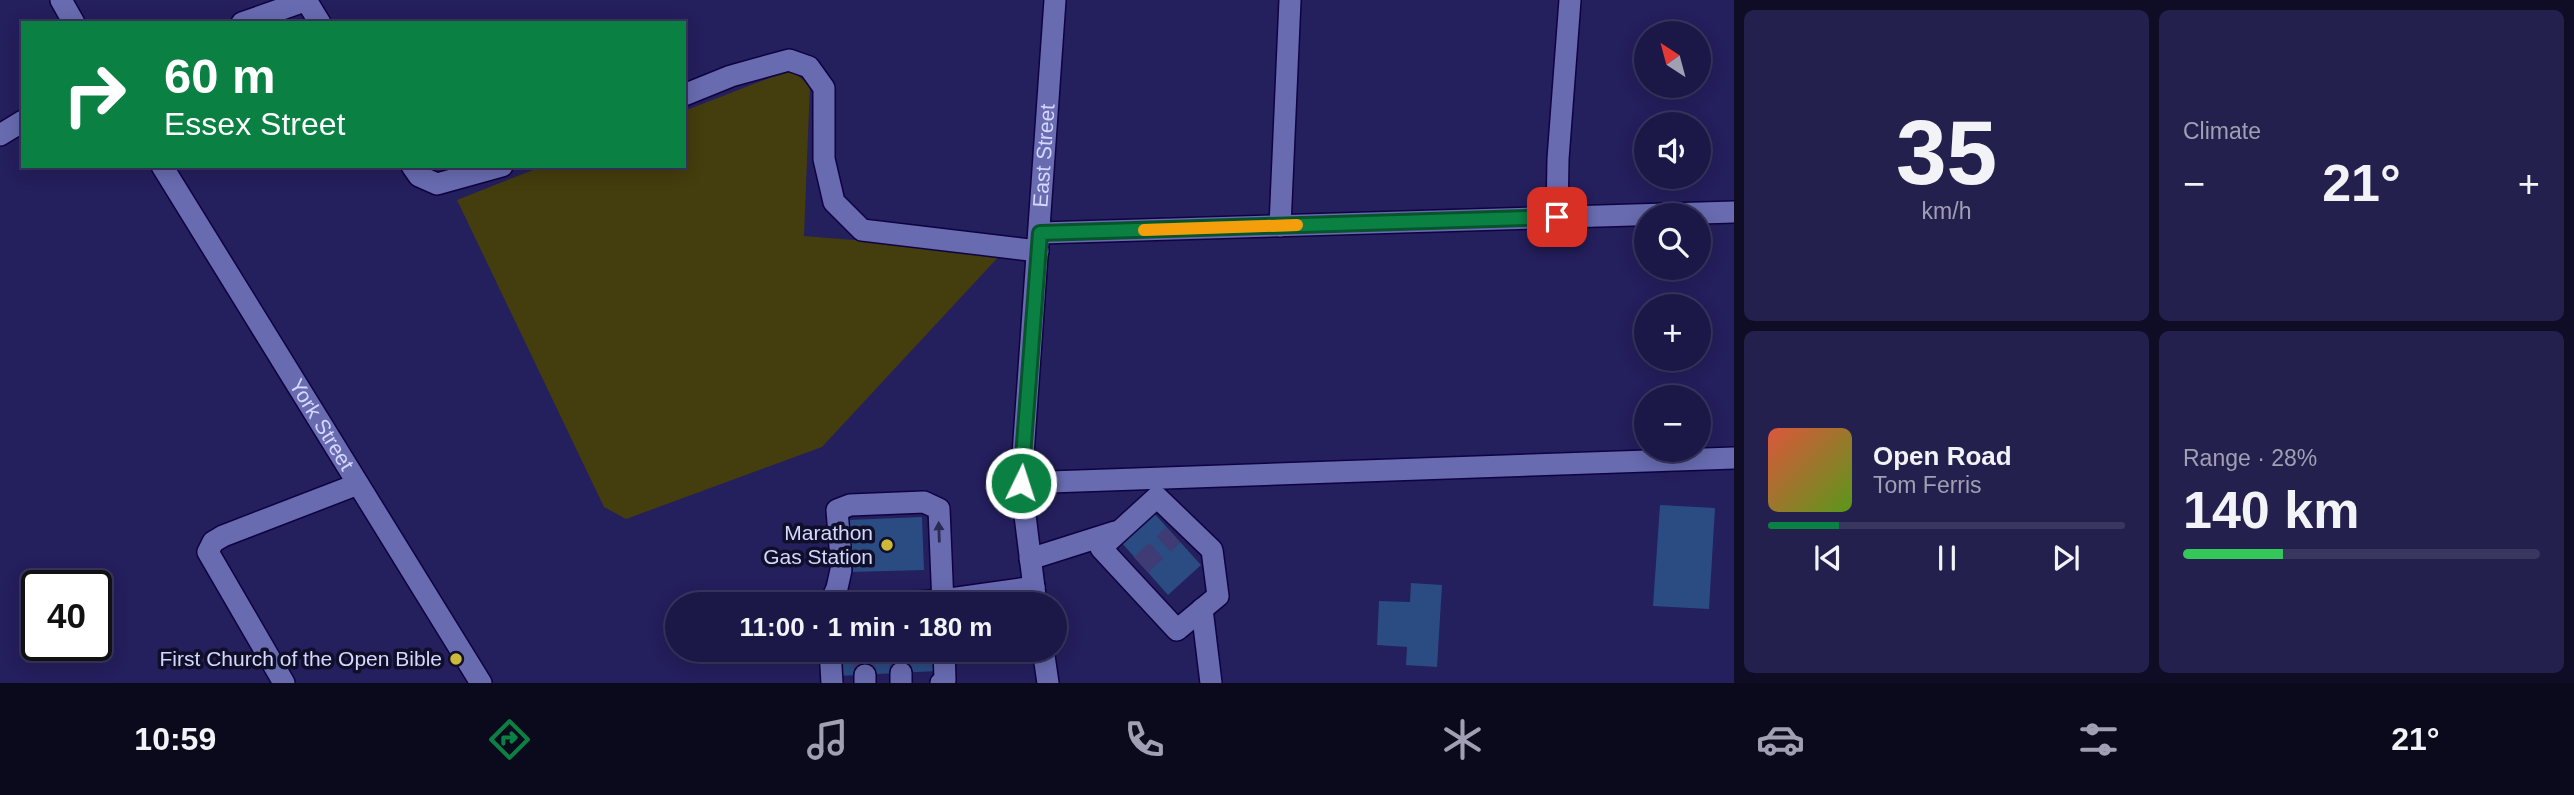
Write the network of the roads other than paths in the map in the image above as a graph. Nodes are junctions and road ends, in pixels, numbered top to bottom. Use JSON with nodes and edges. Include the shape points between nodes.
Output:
{"nodes":[{"id":1,"x":61,"y":0,"type":"edge"},
{"id":2,"x":306,"y":0,"type":"edge"},
{"id":3,"x":1055,"y":0,"type":"edge"},
{"id":4,"x":1290,"y":0,"type":"edge"},
{"id":5,"x":1570,"y":0,"type":"edge"},
{"id":6,"x":74,"y":21,"type":"edge"},
{"id":7,"x":248,"y":21,"type":"edge"},
{"id":8,"x":319,"y":21,"type":"edge"},
{"id":9,"x":686,"y":94,"type":"edge"},
{"id":10,"x":21,"y":122,"type":"edge"},
{"id":11,"x":0,"y":135,"type":"edge"},
{"id":12,"x":163,"y":168,"type":"edge"},
{"id":13,"x":413,"y":168,"type":"edge"},
{"id":14,"x":495,"y":168,"type":"edge"},
{"id":15,"x":1734,"y":212,"type":"edge"},
{"id":16,"x":1557,"y":217,"type":"junction"},
{"id":17,"x":1280,"y":226,"type":"junction"},
{"id":18,"x":1039,"y":242,"type":"junction"},
{"id":19,"x":1734,"y":458,"type":"edge"},
{"id":20,"x":1021,"y":483,"type":"junction"},
{"id":21,"x":358,"y":484,"type":"junction"},
{"id":22,"x":1120,"y":530,"type":"junction"},
{"id":23,"x":840,"y":547,"type":"dead end"},
{"id":24,"x":1030,"y":559,"type":"junction"},
{"id":25,"x":841,"y":570,"type":"dead end"},
{"id":26,"x":835,"y":592,"type":"edge"},
{"id":27,"x":943,"y":592,"type":"edge"},
{"id":28,"x":1035,"y":592,"type":"edge"},
{"id":29,"x":1202,"y":609,"type":"junction"},
{"id":30,"x":831,"y":662,"type":"edge"},
{"id":31,"x":945,"y":662,"type":"edge"},
{"id":32,"x":1045,"y":662,"type":"edge"},
{"id":33,"x":284,"y":683,"type":"edge"},
{"id":34,"x":481,"y":683,"type":"edge"},
{"id":35,"x":832,"y":683,"type":"edge"},
{"id":36,"x":941,"y":683,"type":"edge"},
{"id":37,"x":1048,"y":683,"type":"edge"},
{"id":38,"x":1211,"y":683,"type":"edge"}],
"edges":[{"from":1,"to":6,"type":"street"},
{"from":2,"to":7,"type":"street"},
{"from":2,"to":8,"type":"street"},
{"from":3,"to":18,"type":"street","name":"East Street"},
{"from":4,"to":17,"type":"street"},
{"from":5,"to":16,"type":"street"},
{"from":9,"to":18,"type":"street","via":[[789,60],[809,67],[824,88],[824,159],[834,202],[862,230]]},
{"from":10,"to":11,"type":"street"},
{"from":12,"to":21,"type":"street","name":"York Street"},
{"from":13,"to":14,"type":"street","via":[[437,184]]},
{"from":15,"to":16,"type":"street"},
{"from":16,"to":17,"type":"street"},
{"from":17,"to":18,"type":"street"},
{"from":18,"to":20,"type":"street","name":"East Street"},
{"from":19,"to":20,"type":"street"},
{"from":20,"to":24,"type":"street","name":"East Street"},
{"from":21,"to":33,"type":"street","via":[[223,536],[208,552]]},
{"from":21,"to":34,"type":"street","name":"York Street"},
{"from":22,"to":24,"type":"street"},
{"from":22,"to":29,"type":"street","via":[[1101,548],[1134,571],[1177,630]]},
{"from":22,"to":29,"type":"street","via":[[1157,497],[1179,530],[1212,550],[1218,596]]},
{"from":27,"to":23,"type":"street","one_way":true,"via":[[939,509],[924,502],[850,505],[837,510]]},
{"from":24,"to":28,"type":"street","name":"East Street"},
{"from":25,"to":26,"type":"street"},
{"from":29,"to":38,"type":"street"},
{"from":30,"to":35,"type":"street"},
{"from":31,"to":36,"type":"street","via":[[946,680]]},
{"from":32,"to":37,"type":"street"}]}
